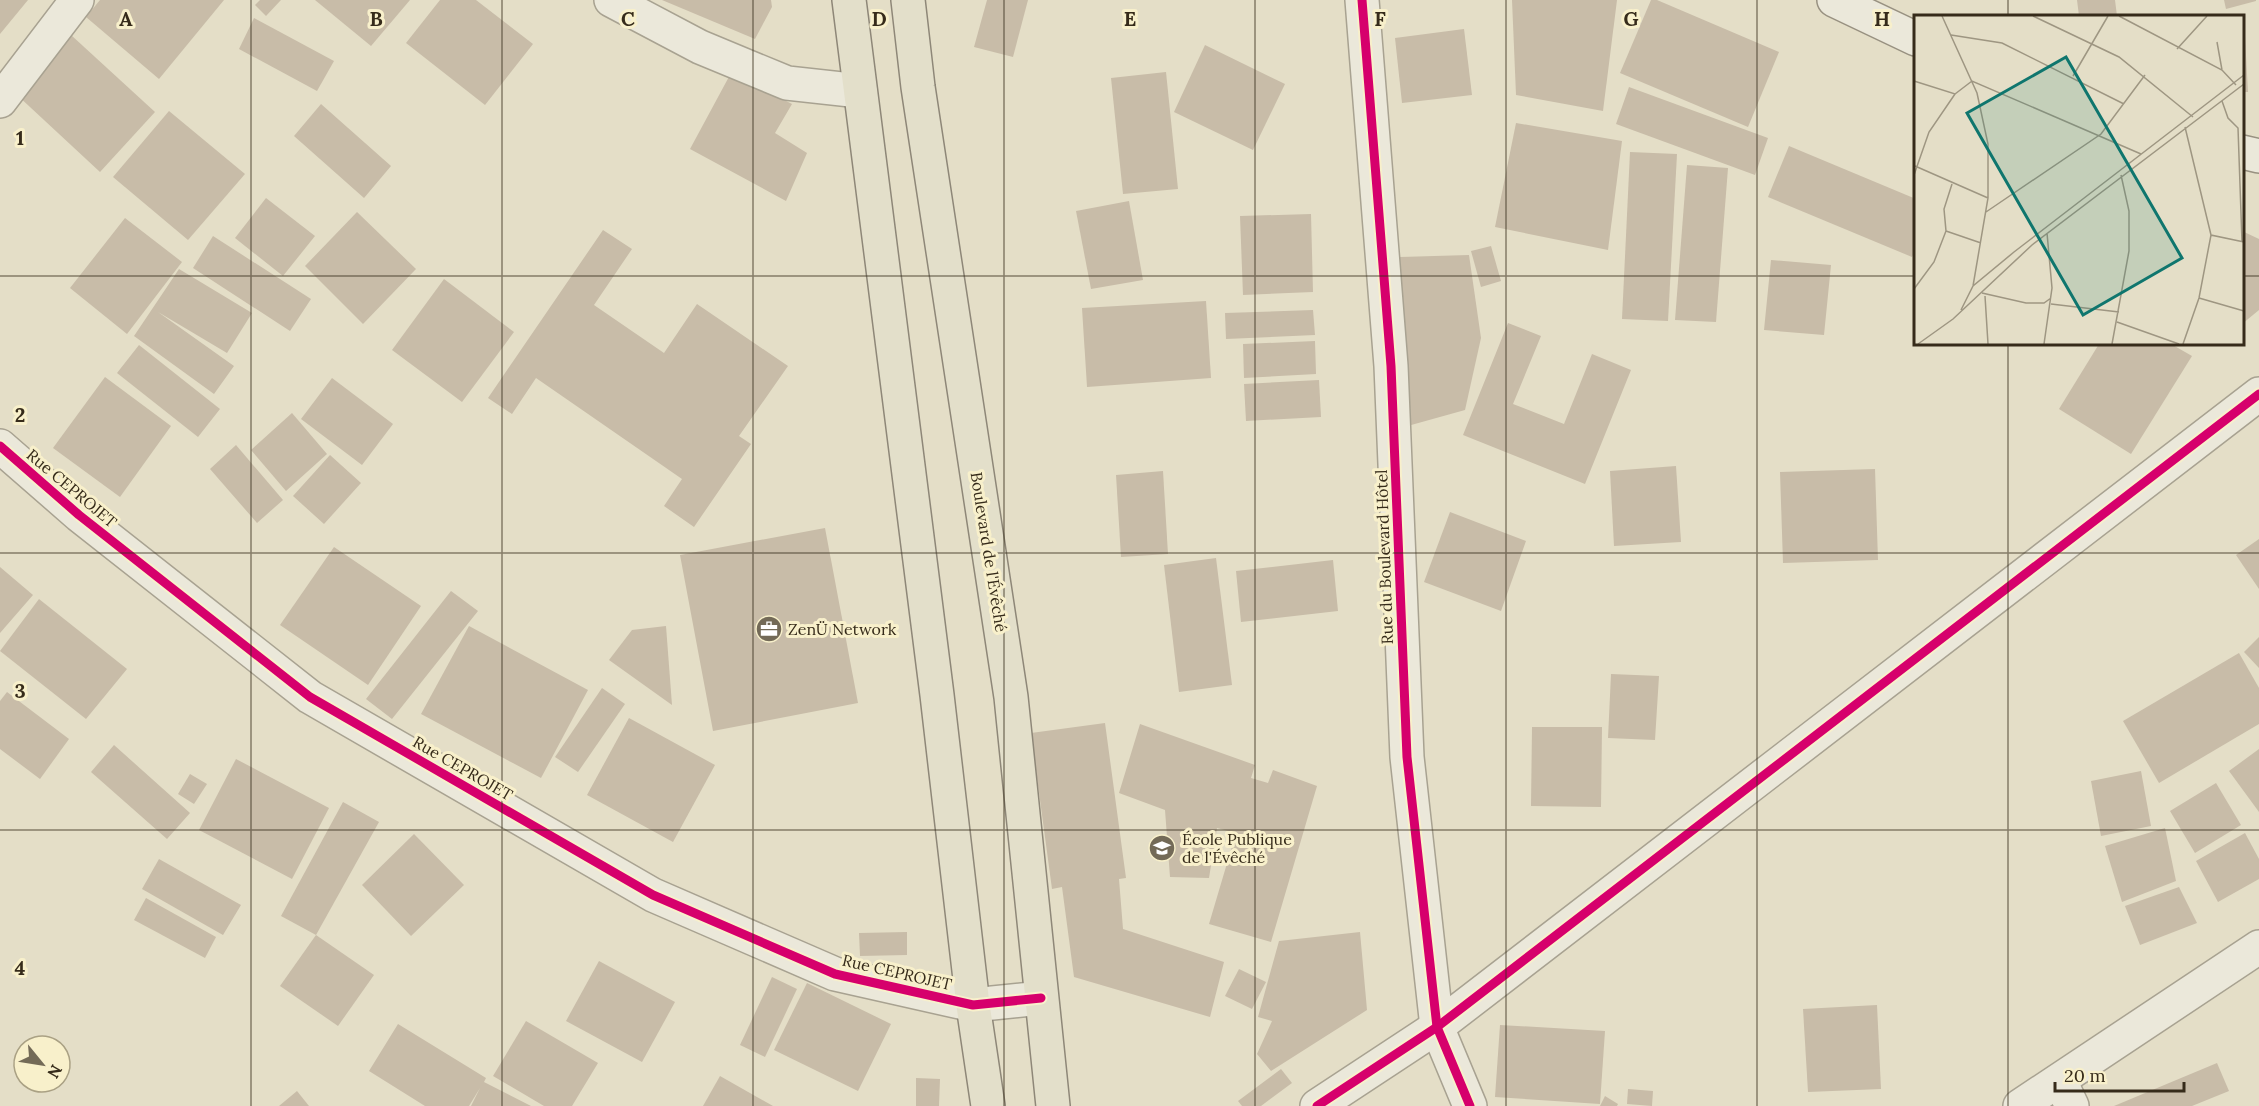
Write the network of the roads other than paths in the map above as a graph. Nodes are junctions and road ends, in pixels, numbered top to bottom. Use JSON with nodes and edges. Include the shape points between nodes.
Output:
{"nodes":[{"id":1,"x":77,"y":0,"type":"edge"},
{"id":2,"x":611,"y":0,"type":"edge"},
{"id":3,"x":849,"y":0,"type":"edge"},
{"id":4,"x":908,"y":0,"type":"edge"},
{"id":5,"x":1362,"y":0,"type":"edge"},
{"id":6,"x":1834,"y":0,"type":"edge"},
{"id":7,"x":1914,"y":38,"type":"edge"},
{"id":8,"x":860,"y":91,"type":"junction"},
{"id":9,"x":0,"y":101,"type":"edge"},
{"id":10,"x":2244,"y":152,"type":"edge"},
{"id":11,"x":2259,"y":156,"type":"edge"},
{"id":12,"x":2259,"y":394,"type":"edge"},
{"id":13,"x":0,"y":446,"type":"edge"},
{"id":14,"x":2259,"y":947,"type":"edge"},
{"id":15,"x":1041,"y":998,"type":"junction"},
{"id":16,"x":973,"y":1005,"type":"junction"},
{"id":17,"x":1437,"y":1027,"type":"junction"},
{"id":18,"x":2066,"y":1093,"type":"edge"},
{"id":19,"x":988,"y":1106,"type":"edge"},
{"id":20,"x":1053,"y":1106,"type":"edge"},
{"id":21,"x":1317,"y":1106,"type":"edge"},
{"id":22,"x":1470,"y":1106,"type":"edge"},
{"id":23,"x":2020,"y":1106,"type":"edge"}],
"edges":[{"from":1,"to":9,"type":"street"},
{"from":2,"to":8,"type":"street","via":[[700,47],[787,83]]},
{"from":3,"to":8,"type":"main road"},
{"from":4,"to":15,"type":"main road","name":"Boulevard de l'Évêché","via":[[1011,697]]},
{"from":5,"to":17,"type":"street","name":"Rue du Boulevard Hôtel","via":[[1391,366],[1407,757]]},
{"from":6,"to":7,"type":"street"},
{"from":8,"to":16,"type":"main road"},
{"from":10,"to":11,"type":"street"},
{"from":12,"to":17,"type":"street"},
{"from":13,"to":16,"type":"street","name":"Rue CEPROJET","via":[[79,515],[310,697],[653,895],[835,974]]},
{"from":14,"to":18,"type":"street"},
{"from":15,"to":16,"type":"street","name":"Rue CEPROJET"},
{"from":15,"to":20,"type":"main road","name":"Boulevard de l'Évêché"},
{"from":16,"to":19,"type":"main road"},
{"from":17,"to":21,"type":"street"},
{"from":17,"to":22,"type":"street","name":"Rue du Boulevard Hôtel"},
{"from":18,"to":23,"type":"street"}]}
